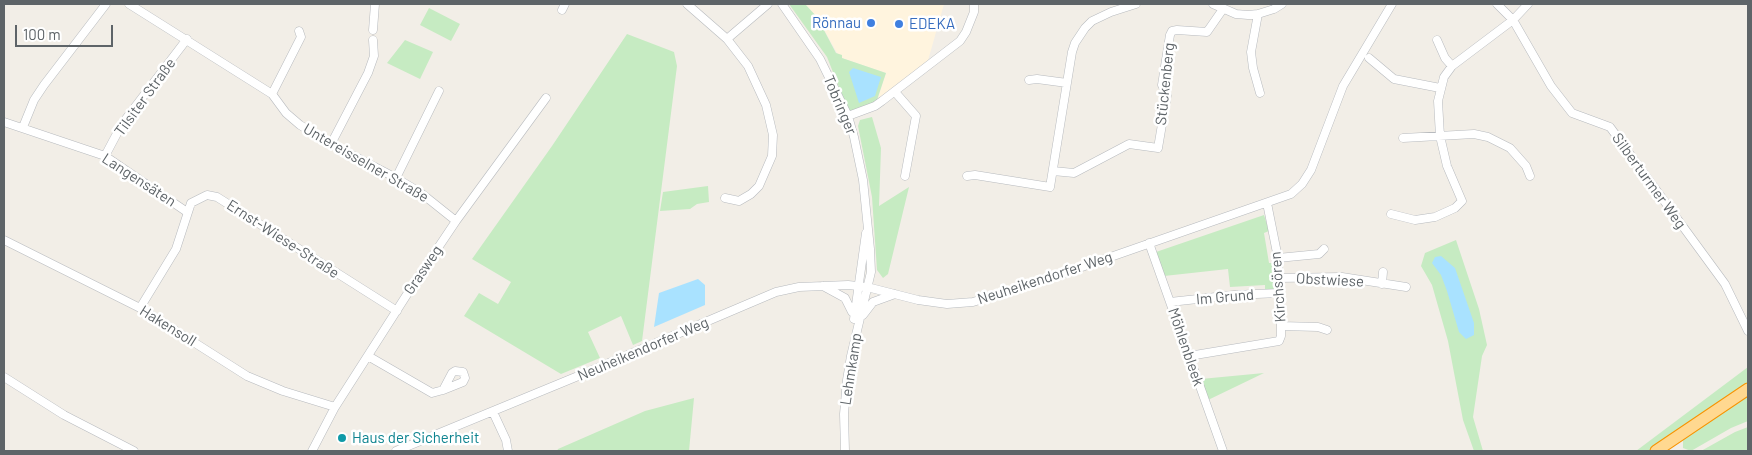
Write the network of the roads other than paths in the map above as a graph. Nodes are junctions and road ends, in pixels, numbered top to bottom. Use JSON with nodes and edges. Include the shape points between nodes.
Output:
{"nodes":[{"id":1,"x":106,"y":4,"type":"edge"},
{"id":2,"x":128,"y":4,"type":"edge"},
{"id":3,"x":374,"y":4,"type":"edge"},
{"id":4,"x":687,"y":4,"type":"edge"},
{"id":5,"x":768,"y":4,"type":"edge"},
{"id":6,"x":782,"y":4,"type":"edge"},
{"id":7,"x":974,"y":4,"type":"edge"},
{"id":8,"x":1136,"y":4,"type":"edge"},
{"id":9,"x":1213,"y":4,"type":"edge"},
{"id":10,"x":1282,"y":4,"type":"edge"},
{"id":11,"x":1392,"y":4,"type":"edge"},
{"id":12,"x":1497,"y":4,"type":"edge"},
{"id":13,"x":1528,"y":4,"type":"edge"},
{"id":14,"x":1223,"y":9,"type":"junction"},
{"id":15,"x":1258,"y":14,"type":"junction"},
{"id":16,"x":1513,"y":20,"type":"junction"},
{"id":17,"x":373,"y":30,"type":"dead end"},
{"id":18,"x":299,"y":31,"type":"dead end"},
{"id":19,"x":187,"y":39,"type":"junction"},
{"id":20,"x":727,"y":39,"type":"junction"},
{"id":21,"x":374,"y":40,"type":"dead end"},
{"id":22,"x":1437,"y":40,"type":"dead end"},
{"id":23,"x":1369,"y":58,"type":"dead end"},
{"id":24,"x":1452,"y":66,"type":"junction"},
{"id":25,"x":1029,"y":80,"type":"dead end"},
{"id":26,"x":1067,"y":83,"type":"junction"},
{"id":27,"x":1440,"y":88,"type":"junction"},
{"id":28,"x":439,"y":91,"type":"dead end"},
{"id":29,"x":895,"y":92,"type":"junction"},
{"id":30,"x":1260,"y":92,"type":"dead end"},
{"id":31,"x":272,"y":94,"type":"junction"},
{"id":32,"x":546,"y":98,"type":"dead end"},
{"id":33,"x":848,"y":116,"type":"junction"},
{"id":34,"x":4,"y":122,"type":"edge"},
{"id":35,"x":23,"y":127,"type":"junction"},
{"id":36,"x":1440,"y":136,"type":"junction"},
{"id":37,"x":1403,"y":138,"type":"dead end"},
{"id":38,"x":331,"y":144,"type":"junction"},
{"id":39,"x":105,"y":156,"type":"junction"},
{"id":40,"x":1053,"y":171,"type":"junction"},
{"id":41,"x":905,"y":176,"type":"dead end"},
{"id":42,"x":967,"y":176,"type":"dead end"},
{"id":43,"x":1530,"y":176,"type":"dead end"},
{"id":44,"x":396,"y":178,"type":"junction"},
{"id":45,"x":725,"y":198,"type":"dead end"},
{"id":46,"x":1266,"y":203,"type":"junction"},
{"id":47,"x":187,"y":212,"type":"junction"},
{"id":48,"x":1391,"y":214,"type":"dead end"},
{"id":49,"x":867,"y":218,"type":"junction"},
{"id":50,"x":456,"y":221,"type":"junction"},
{"id":51,"x":4,"y":240,"type":"edge"},
{"id":52,"x":1149,"y":243,"type":"junction"},
{"id":53,"x":1324,"y":249,"type":"dead end"},
{"id":54,"x":1278,"y":258,"type":"junction"},
{"id":55,"x":1383,"y":272,"type":"dead end"},
{"id":56,"x":1279,"y":278,"type":"junction"},
{"id":57,"x":1382,"y":284,"type":"junction"},
{"id":58,"x":820,"y":285,"type":"junction"},
{"id":59,"x":857,"y":286,"type":"junction"},
{"id":60,"x":867,"y":287,"type":"junction"},
{"id":61,"x":1406,"y":287,"type":"dead end"},
{"id":62,"x":1279,"y":293,"type":"junction"},
{"id":63,"x":895,"y":294,"type":"junction"},
{"id":64,"x":1170,"y":302,"type":"junction"},
{"id":65,"x":140,"y":308,"type":"junction"},
{"id":66,"x":397,"y":311,"type":"junction"},
{"id":67,"x":856,"y":321,"type":"junction"},
{"id":68,"x":1281,"y":326,"type":"junction"},
{"id":69,"x":1327,"y":330,"type":"dead end"},
{"id":70,"x":1748,"y":330,"type":"edge"},
{"id":71,"x":368,"y":356,"type":"junction"},
{"id":72,"x":1189,"y":356,"type":"junction"},
{"id":73,"x":4,"y":377,"type":"edge"},
{"id":74,"x":1748,"y":389,"type":"edge"},
{"id":75,"x":444,"y":390,"type":"dead end"},
{"id":76,"x":335,"y":407,"type":"junction"},
{"id":77,"x":493,"y":412,"type":"junction"},
{"id":78,"x":134,"y":451,"type":"edge"},
{"id":79,"x":312,"y":451,"type":"edge"},
{"id":80,"x":396,"y":451,"type":"edge"},
{"id":81,"x":508,"y":451,"type":"edge"},
{"id":82,"x":846,"y":451,"type":"edge"},
{"id":83,"x":1223,"y":451,"type":"edge"},
{"id":84,"x":1656,"y":451,"type":"edge"}],
"edges":[{"from":1,"to":35,"type":"street","via":[[44,85]]},
{"from":2,"to":19,"type":"street","name":"Untereisselner Straße"},
{"from":3,"to":17,"type":"street"},
{"from":4,"to":20,"type":"street"},
{"from":5,"to":20,"type":"street"},
{"from":6,"to":33,"type":"street","name":"Tobringer","via":[[820,59]]},
{"from":7,"to":29,"type":"street","via":[[974,12],[960,41]]},
{"from":8,"to":26,"type":"street","via":[[1100,17],[1085,28],[1074,47]]},
{"from":9,"to":14,"type":"street"},
{"from":10,"to":15,"type":"street"},
{"from":11,"to":46,"type":"street","name":"Neuheikendorfer Weg","via":[[1343,86],[1311,170],[1291,194]]},
{"from":12,"to":16,"type":"street","name":"Silberturmer Weg"},
{"from":13,"to":16,"type":"street"},
{"from":14,"to":15,"type":"street","via":[[1236,14]]},
{"from":14,"to":40,"type":"street","name":"Stückenberg","via":[[1207,32],[1177,30],[1170,35],[1162,85],[1167,95],[1158,148],[1128,144],[1074,173]]},
{"from":15,"to":30,"type":"street","via":[[1251,52],[1252,68]]},
{"from":16,"to":24,"type":"street"},
{"from":16,"to":70,"type":"street","name":"Silberturmer Weg","via":[[1551,86],[1572,113],[1610,127],[1725,284]]},
{"from":18,"to":31,"type":"street","via":[[301,38]]},
{"from":19,"to":31,"type":"street","name":"Untereisselner Straße"},
{"from":19,"to":39,"type":"street","name":"Tilsiter Straße","via":[[122,124]]},
{"from":20,"to":45,"type":"street","via":[[748,66],[759,88],[771,122],[773,146],[769,165],[759,186],[739,201]]},
{"from":21,"to":38,"type":"street","via":[[374,56],[368,73]]},
{"from":22,"to":24,"type":"street"},
{"from":23,"to":27,"type":"street","via":[[1394,79]]},
{"from":24,"to":27,"type":"street"},
{"from":25,"to":26,"type":"street"},
{"from":26,"to":40,"type":"street"},
{"from":27,"to":36,"type":"street"},
{"from":28,"to":44,"type":"street"},
{"from":29,"to":33,"type":"street","via":[[875,106]]},
{"from":29,"to":41,"type":"street","via":[[916,116]]},
{"from":31,"to":38,"type":"street","name":"Untereisselner Straße","via":[[300,125]]},
{"from":32,"to":50,"type":"street","name":"Grasweg"},
{"from":33,"to":49,"type":"street","name":"Tobringer","via":[[860,162]]},
{"from":34,"to":35,"type":"street","name":"Langensäten"},
{"from":35,"to":39,"type":"street","name":"Langensäten"},
{"from":36,"to":37,"type":"street"},
{"from":36,"to":43,"type":"street","via":[[1474,134],[1488,137],[1510,148],[1526,166]]},
{"from":36,"to":48,"type":"street","via":[[1446,166],[1462,201],[1435,217],[1415,220]]},
{"from":38,"to":44,"type":"street","name":"Untereisselner Straße"},
{"from":39,"to":47,"type":"street","name":"Langensäten"},
{"from":40,"to":42,"type":"street","via":[[1050,187]]},
{"from":44,"to":50,"type":"street","name":"Untereisselner Straße"},
{"from":46,"to":52,"type":"street","name":"Neuheikendorfer Weg"},
{"from":46,"to":54,"type":"street","name":"Kirchsören"},
{"from":47,"to":65,"type":"street","via":[[176,249]]},
{"from":47,"to":66,"type":"street","name":"Ernst-Wiese-Straße","via":[[191,204],[202,197],[217,197]]},
{"from":49,"to":59,"type":"street","name":"Tobringer"},
{"from":49,"to":60,"type":"street","name":"Tobringer","via":[[871,272]]},
{"from":50,"to":66,"type":"street","name":"Grasweg"},
{"from":51,"to":65,"type":"street","name":"Hakensoll"},
{"from":52,"to":63,"type":"street","name":"Neuheikendorfer Weg","via":[[973,302],[947,304]]},
{"from":52,"to":64,"type":"street","name":"Möhlenbleek"},
{"from":53,"to":54,"type":"street","via":[[1319,254]]},
{"from":54,"to":56,"type":"street","name":"Kirchsören"},
{"from":55,"to":57,"type":"street","name":"Obstwiese"},
{"from":56,"to":57,"type":"street","name":"Obstwiese","via":[[1342,277]]},
{"from":56,"to":62,"type":"street","name":"Kirchsören"},
{"from":57,"to":61,"type":"street","name":"Obstwiese"},
{"from":58,"to":59,"type":"street","name":"Neuheikendorfer Weg"},
{"from":58,"to":67,"type":"street","via":[[845,298]]},
{"from":58,"to":77,"type":"street","name":"Neuheikendorfer Weg","via":[[776,292]]},
{"from":59,"to":60,"type":"street","name":"Neuheikendorfer Weg"},
{"from":59,"to":67,"type":"street","name":"Lehmkamp"},
{"from":60,"to":63,"type":"street","name":"Neuheikendorfer Weg"},
{"from":60,"to":67,"type":"street","name":"Lehmkamp"},
{"from":62,"to":64,"type":"street","name":"Im Grund"},
{"from":62,"to":68,"type":"street","name":"Kirchsören"},
{"from":63,"to":67,"type":"street","via":[[870,304]]},
{"from":64,"to":72,"type":"street","name":"Möhlenbleek"},
{"from":65,"to":76,"type":"street","name":"Hakensoll","via":[[247,376]]},
{"from":66,"to":71,"type":"street","name":"Grasweg"},
{"from":67,"to":82,"type":"street","name":"Lehmkamp","via":[[844,414]]},
{"from":68,"to":69,"type":"street"},
{"from":68,"to":72,"type":"street","name":"Kirchsören","via":[[1281,336],[1274,342]]},
{"from":71,"to":75,"type":"street","via":[[432,393]]},
{"from":71,"to":76,"type":"street","name":"Grasweg"},
{"from":72,"to":83,"type":"street","name":"Möhlenbleek"},
{"from":73,"to":78,"type":"street"},
{"from":74,"to":84,"type":"highway"},
{"from":76,"to":79,"type":"street","name":"Grasweg"},
{"from":77,"to":80,"type":"street","name":"Neuheikendorfer Weg"},
{"from":77,"to":81,"type":"street"}]}
